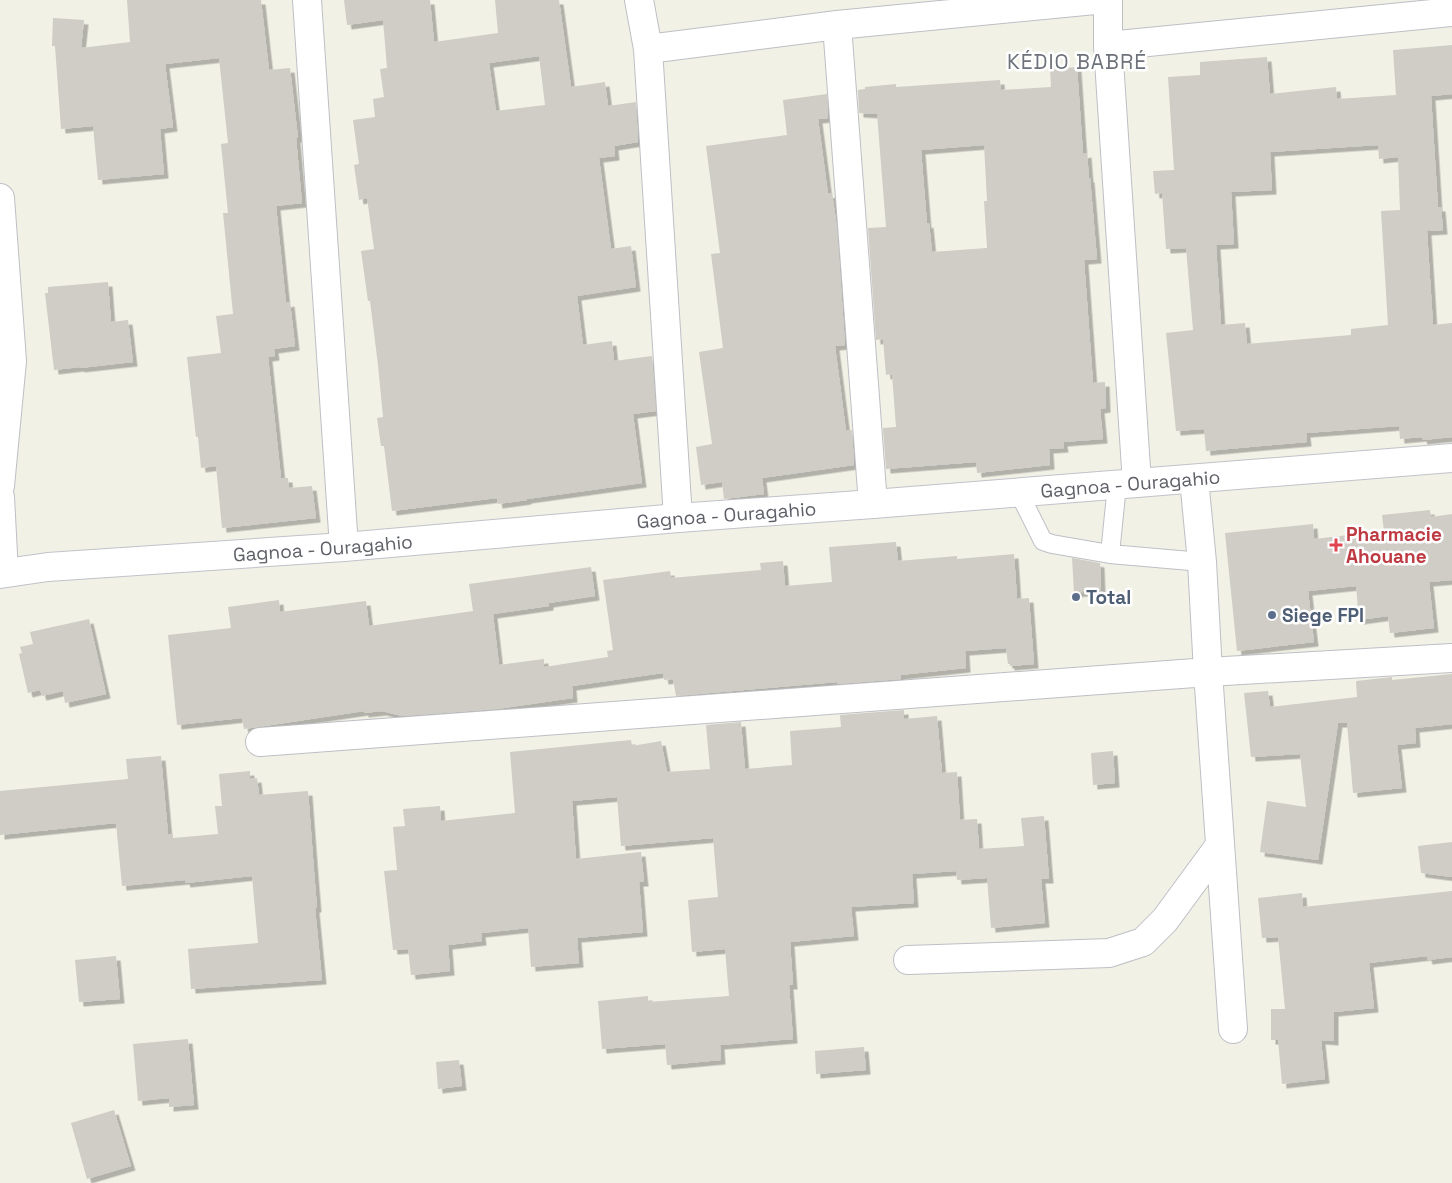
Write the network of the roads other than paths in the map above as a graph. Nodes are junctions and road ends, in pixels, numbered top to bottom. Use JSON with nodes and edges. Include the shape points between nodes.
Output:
{"nodes":[{"id":1,"x":306,"y":0,"type":"edge"},
{"id":2,"x":639,"y":0,"type":"edge"},
{"id":3,"x":1095,"y":0,"type":"edge"},
{"id":4,"x":1108,"y":0,"type":"edge"},
{"id":5,"x":1452,"y":12,"type":"edge"},
{"id":6,"x":837,"y":25,"type":"junction"},
{"id":7,"x":1108,"y":46,"type":"junction"},
{"id":8,"x":648,"y":49,"type":"junction"},
{"id":9,"x":0,"y":198,"type":"edge"},
{"id":10,"x":1452,"y":458,"type":"edge"},
{"id":11,"x":1194,"y":479,"type":"junction"},
{"id":12,"x":1127,"y":484,"type":"junction"},
{"id":13,"x":0,"y":486,"type":"edge"},
{"id":14,"x":1019,"y":492,"type":"junction"},
{"id":15,"x":0,"y":497,"type":"edge"},
{"id":16,"x":873,"y":504,"type":"junction"},
{"id":17,"x":678,"y":518,"type":"junction"},
{"id":18,"x":344,"y":547,"type":"junction"},
{"id":19,"x":1110,"y":554,"type":"junction"},
{"id":20,"x":1202,"y":562,"type":"junction"},
{"id":21,"x":2,"y":574,"type":"edge"},
{"id":22,"x":1452,"y":658,"type":"edge"},
{"id":23,"x":1208,"y":672,"type":"junction"},
{"id":24,"x":260,"y":742,"type":"dead end"},
{"id":25,"x":1220,"y":845,"type":"junction"},
{"id":26,"x":908,"y":960,"type":"dead end"},
{"id":27,"x":1233,"y":1029,"type":"dead end"}],
"edges":[{"from":1,"to":18,"type":"street"},
{"from":2,"to":8,"type":"street"},
{"from":3,"to":6,"type":"street"},
{"from":4,"to":7,"type":"street"},
{"from":5,"to":7,"type":"street"},
{"from":6,"to":8,"type":"street"},
{"from":6,"to":16,"type":"street"},
{"from":7,"to":12,"type":"street"},
{"from":8,"to":17,"type":"street"},
{"from":9,"to":13,"type":"street","via":[[12,361]]},
{"from":10,"to":11,"type":"street","name":"Gagnoa - Ouragahio"},
{"from":11,"to":12,"type":"street","name":"Gagnoa - Ouragahio"},
{"from":11,"to":20,"type":"street"},
{"from":12,"to":14,"type":"street","name":"Gagnoa - Ouragahio"},
{"from":12,"to":19,"type":"lane"},
{"from":14,"to":16,"type":"street","name":"Gagnoa - Ouragahio"},
{"from":14,"to":19,"type":"lane","via":[[1043,540]]},
{"from":15,"to":21,"type":"street"},
{"from":16,"to":17,"type":"street","name":"Gagnoa - Ouragahio"},
{"from":17,"to":18,"type":"street","name":"Gagnoa - Ouragahio"},
{"from":18,"to":21,"type":"street","name":"Gagnoa - Ouragahio","via":[[48,567]]},
{"from":19,"to":20,"type":"lane"},
{"from":20,"to":23,"type":"street"},
{"from":22,"to":23,"type":"street"},
{"from":23,"to":24,"type":"street"},
{"from":23,"to":25,"type":"street"},
{"from":25,"to":26,"type":"street","via":[[1165,920],[1143,942],[1109,953]]},
{"from":25,"to":27,"type":"street"}]}
